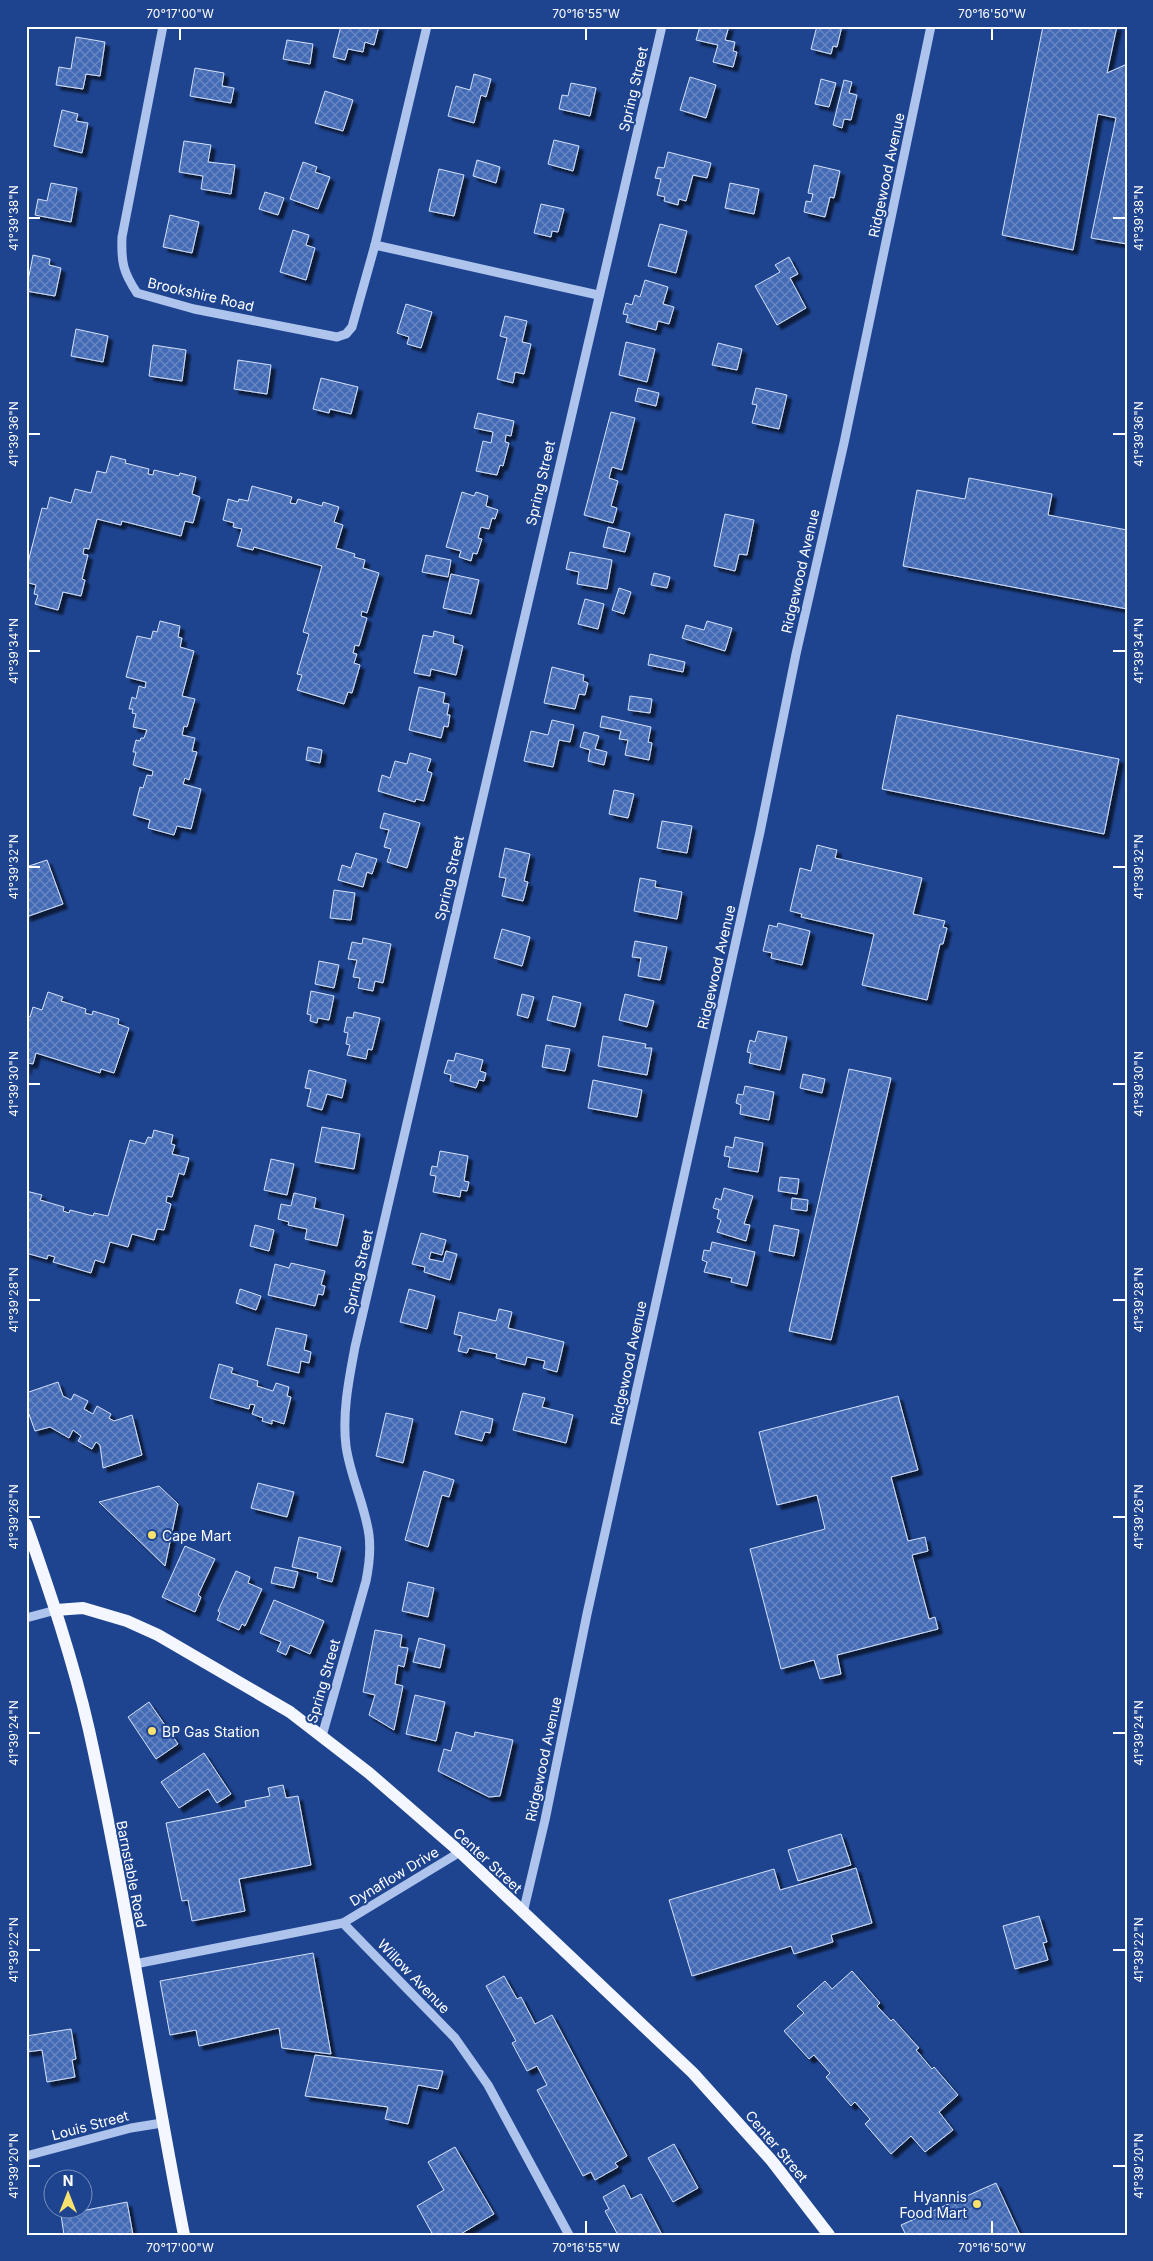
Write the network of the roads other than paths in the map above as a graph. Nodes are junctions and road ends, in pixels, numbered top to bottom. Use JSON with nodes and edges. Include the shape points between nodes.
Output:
{"nodes":[{"id":1,"x":164,"y":26,"type":"edge"},
{"id":2,"x":428,"y":26,"type":"edge"},
{"id":3,"x":662,"y":26,"type":"edge"},
{"id":4,"x":931,"y":26,"type":"edge"},
{"id":5,"x":375,"y":244,"type":"junction"},
{"id":6,"x":598,"y":295,"type":"junction"},
{"id":7,"x":26,"y":1524,"type":"edge"},
{"id":8,"x":56,"y":1610,"type":"junction"},
{"id":9,"x":26,"y":1618,"type":"edge"},
{"id":10,"x":322,"y":1736,"type":"junction"},
{"id":11,"x":460,"y":1852,"type":"junction"},
{"id":12,"x":523,"y":1913,"type":"junction"},
{"id":13,"x":343,"y":1923,"type":"junction"},
{"id":14,"x":135,"y":1964,"type":"junction"},
{"id":15,"x":162,"y":2122,"type":"junction"},
{"id":16,"x":26,"y":2156,"type":"edge"},
{"id":17,"x":827,"y":2234,"type":"edge"},
{"id":18,"x":184,"y":2235,"type":"edge"},
{"id":19,"x":568,"y":2235,"type":"edge"}],
"edges":[{"from":1,"to":5,"type":"street","name":"Brookshire Road","via":[[122,237],[121,259],[127,278],[137,293],[194,309],[337,337],[352,327]]},
{"from":2,"to":5,"type":"street","name":"Brookshire Road"},
{"from":3,"to":6,"type":"street","name":"Spring Street"},
{"from":4,"to":12,"type":"street","name":"Ridgewood Avenue","via":[[760,832],[595,1575],[546,1820]]},
{"from":5,"to":6,"type":"street"},
{"from":6,"to":10,"type":"street","name":"Spring Street","via":[[355,1347],[346,1404],[346,1447],[369,1534],[370,1556],[366,1581]]},
{"from":7,"to":8,"type":"main road","name":"Barnstable Road"},
{"from":8,"to":9,"type":"street"},
{"from":8,"to":10,"type":"main road","name":"Center Street","via":[[83,1608],[127,1621],[158,1635],[290,1712]]},
{"from":8,"to":14,"type":"main road","name":"Barnstable Road","via":[[88,1729]]},
{"from":10,"to":11,"type":"main road","name":"Center Street","via":[[401,1799]]},
{"from":11,"to":12,"type":"main road","name":"Center Street"},
{"from":11,"to":13,"type":"street","name":"Dynaflow Drive"},
{"from":12,"to":17,"type":"main road","name":"Center Street","via":[[693,2073],[772,2161]]},
{"from":13,"to":14,"type":"street"},
{"from":13,"to":19,"type":"street","name":"Willow Avenue","via":[[454,2038],[488,2085]]},
{"from":14,"to":15,"type":"main road","name":"Barnstable Road"},
{"from":15,"to":16,"type":"street","name":"Louis Street"},
{"from":15,"to":18,"type":"main road","name":"Barnstable Road"}]}
